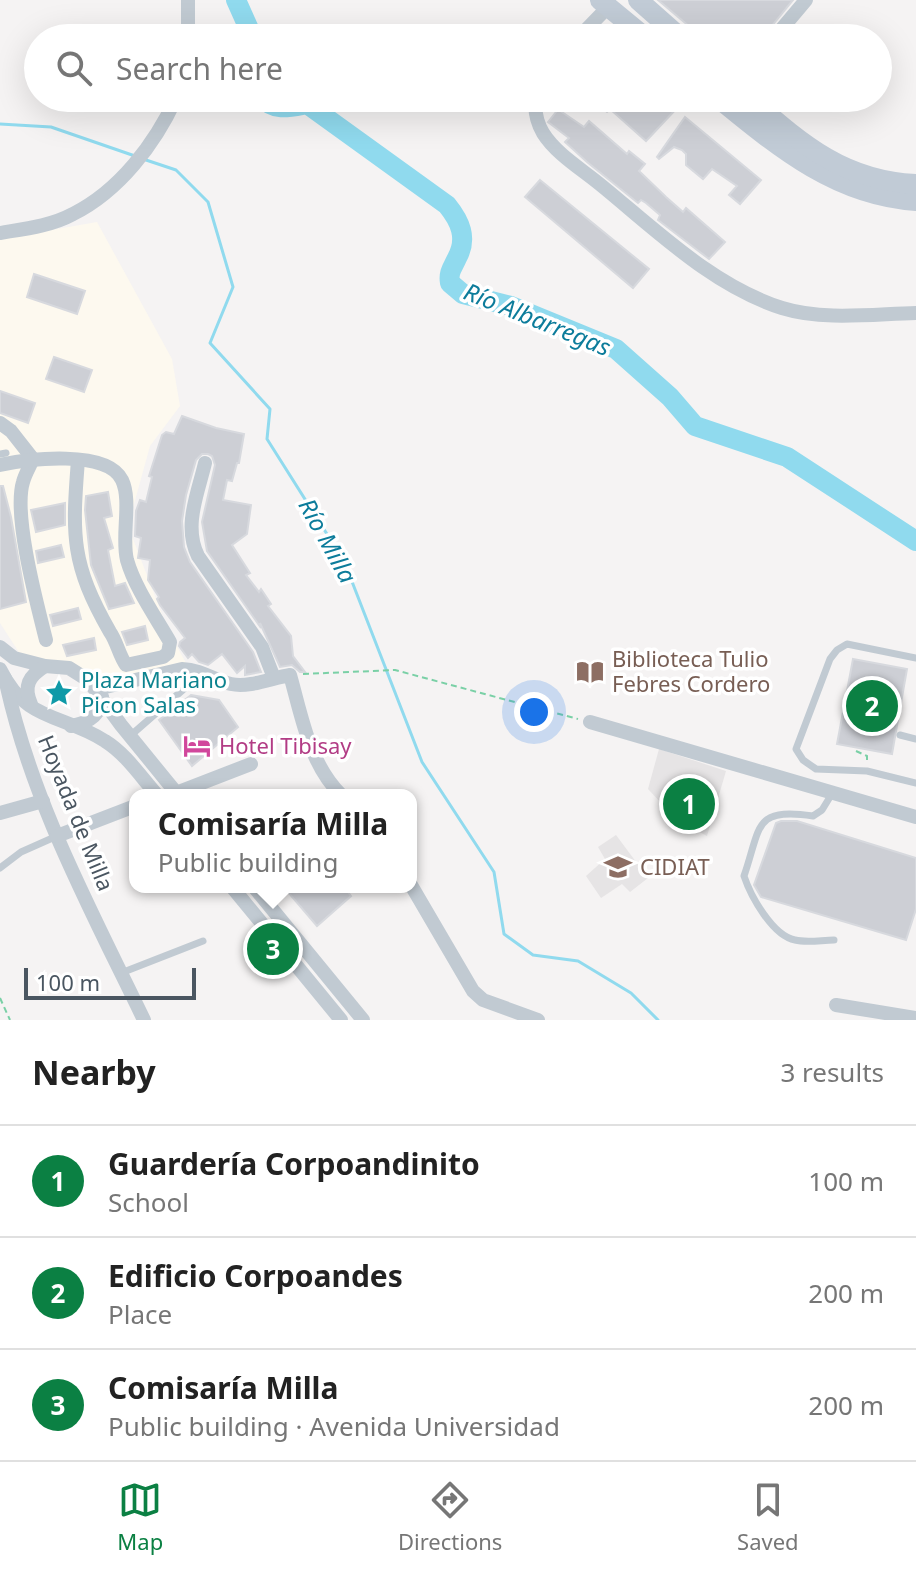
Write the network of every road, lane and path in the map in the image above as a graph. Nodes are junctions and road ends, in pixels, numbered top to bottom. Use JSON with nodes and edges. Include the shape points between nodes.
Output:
{"nodes":[{"id":1,"x":638,"y":0,"type":"edge"},
{"id":2,"x":806,"y":0,"type":"edge"},
{"id":3,"x":604,"y":4,"type":"edge"},
{"id":4,"x":589,"y":24,"type":"edge"},
{"id":5,"x":629,"y":24,"type":"edge"},
{"id":6,"x":665,"y":24,"type":"edge"},
{"id":7,"x":786,"y":24,"type":"edge"},
{"id":8,"x":168,"y":112,"type":"edge"},
{"id":9,"x":537,"y":112,"type":"edge"},
{"id":10,"x":737,"y":112,"type":"edge"},
{"id":11,"x":765,"y":112,"type":"edge"},
{"id":12,"x":916,"y":184,"type":"edge"},
{"id":13,"x":916,"y":201,"type":"edge"},
{"id":14,"x":0,"y":233,"type":"edge"},
{"id":15,"x":916,"y":313,"type":"edge"},
{"id":16,"x":5,"y":427,"type":"edge"},
{"id":17,"x":3,"y":459,"type":"edge"},
{"id":18,"x":33,"y":459,"type":"junction"},
{"id":19,"x":78,"y":460,"type":"junction"},
{"id":20,"x":205,"y":463,"type":"dead end"},
{"id":21,"x":46,"y":640,"type":"dead end"},
{"id":22,"x":0,"y":647,"type":"edge"},
{"id":23,"x":916,"y":658,"type":"edge"},
{"id":24,"x":45,"y":666,"type":"junction"},
{"id":25,"x":290,"y":675,"type":"junction"},
{"id":26,"x":274,"y":678,"type":"junction"},
{"id":27,"x":3,"y":682,"type":"edge"},
{"id":28,"x":185,"y":688,"type":"dead end"},
{"id":29,"x":100,"y":693,"type":"junction"},
{"id":30,"x":31,"y":706,"type":"junction"},
{"id":31,"x":590,"y":722,"type":"joint"},
{"id":32,"x":71,"y":726,"type":"junction"},
{"id":33,"x":900,"y":735,"type":"dead end"},
{"id":34,"x":130,"y":736,"type":"junction"},
{"id":35,"x":916,"y":739,"type":"edge"},
{"id":36,"x":251,"y":764,"type":"dead end"},
{"id":37,"x":916,"y":783,"type":"edge"},
{"id":38,"x":151,"y":789,"type":"edge"},
{"id":39,"x":173,"y":789,"type":"edge"},
{"id":40,"x":189,"y":789,"type":"edge"},
{"id":41,"x":335,"y":789,"type":"edge"},
{"id":42,"x":833,"y":792,"type":"junction"},
{"id":43,"x":43,"y":801,"type":"junction"},
{"id":44,"x":129,"y":808,"type":"edge"},
{"id":45,"x":0,"y":813,"type":"edge"},
{"id":46,"x":916,"y":817,"type":"edge"},
{"id":47,"x":57,"y":836,"type":"junction"},
{"id":48,"x":0,"y":868,"type":"edge"},
{"id":49,"x":237,"y":893,"type":"edge"},
{"id":50,"x":259,"y":893,"type":"edge"},
{"id":51,"x":416,"y":893,"type":"edge"},
{"id":52,"x":834,"y":940,"type":"dead end"},
{"id":53,"x":203,"y":941,"type":"dead end"},
{"id":54,"x":121,"y":973,"type":"junction"},
{"id":55,"x":0,"y":998,"type":"edge"},
{"id":56,"x":836,"y":1005,"type":"dead end"},
{"id":57,"x":916,"y":1018,"type":"edge"},
{"id":58,"x":336,"y":1019,"type":"edge"},
{"id":59,"x":10,"y":1020,"type":"edge"},
{"id":60,"x":143,"y":1020,"type":"edge"},
{"id":61,"x":363,"y":1020,"type":"edge"},
{"id":62,"x":538,"y":1020,"type":"edge"}],
"edges":[{"from":1,"to":6,"type":"street"},
{"from":2,"to":7,"type":"street"},
{"from":3,"to":4,"type":"street"},
{"from":3,"to":5,"type":"street"},
{"from":8,"to":14,"type":"street","via":[[153,140],[95,201],[46,224]]},
{"from":9,"to":15,"type":"street","via":[[554,147],[679,249],[748,296],[828,315]]},
{"from":10,"to":13,"type":"street","via":[[827,177],[870,194]]},
{"from":11,"to":12,"type":"street","via":[[844,168],[884,181]]},
{"from":16,"to":17,"type":"street"},
{"from":16,"to":18,"type":"street"},
{"from":17,"to":18,"type":"street"},
{"from":18,"to":19,"type":"street"},
{"from":18,"to":21,"type":"street","via":[[23,480],[21,504]]},
{"from":19,"to":19,"type":"street","via":[[104,464],[122,481],[126,556],[170,642],[163,657],[126,665],[92,602],[75,543]]},
{"from":20,"to":26,"type":"street","via":[[191,540],[262,647]]},
{"from":22,"to":24,"type":"street","via":[[14,658]]},
{"from":23,"to":37,"type":"lane","via":[[847,644],[837,650],[796,749],[816,769],[867,771]]},
{"from":24,"to":29,"type":"street","via":[[79,672]]},
{"from":24,"to":30,"type":"street","via":[[29,679]]},
{"from":25,"to":26,"type":"street"},
{"from":25,"to":31,"type":"path","via":[[395,670]]},
{"from":25,"to":41,"type":"street","via":[[314,757]]},
{"from":26,"to":29,"type":"street","via":[[230,684],[182,669]]},
{"from":27,"to":30,"type":"street"},
{"from":27,"to":43,"type":"street","name":"Hoyada de Milla"},
{"from":28,"to":34,"type":"lane"},
{"from":29,"to":32,"type":"street","via":[[101,705],[91,720]]},
{"from":29,"to":34,"type":"street"},
{"from":30,"to":32,"type":"street"},
{"from":31,"to":42,"type":"street"},
{"from":32,"to":38,"type":"street","via":[[108,742]]},
{"from":33,"to":35,"type":"lane"},
{"from":34,"to":39,"type":"street"},
{"from":36,"to":40,"type":"street"},
{"from":42,"to":46,"type":"street"},
{"from":42,"to":52,"type":"lane","via":[[813,816],[787,812],[768,817],[744,876],[757,905],[782,935]]},
{"from":43,"to":45,"type":"street"},
{"from":43,"to":47,"type":"street","name":"Hoyada de Milla"},
{"from":44,"to":47,"type":"street"},
{"from":47,"to":48,"type":"lane"},
{"from":47,"to":54,"type":"street","name":"Hoyada de Milla"},
{"from":49,"to":58,"type":"street"},
{"from":50,"to":61,"type":"street"},
{"from":51,"to":62,"type":"street","via":[[473,991],[483,1000]]},
{"from":53,"to":54,"type":"lane"},
{"from":54,"to":60,"type":"street","name":"Hoyada de Milla"},
{"from":55,"to":59,"type":"path"},
{"from":56,"to":57,"type":"street"}]}
